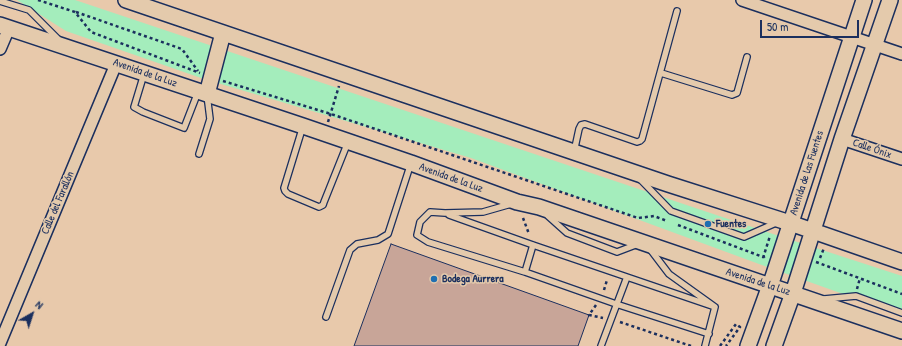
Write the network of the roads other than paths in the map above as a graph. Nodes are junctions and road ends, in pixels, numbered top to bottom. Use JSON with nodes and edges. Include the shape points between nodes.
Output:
{"nodes":[{"id":1,"x":126,"y":0,"type":"edge"},
{"id":2,"x":742,"y":0,"type":"edge"},
{"id":3,"x":864,"y":0,"type":"edge"},
{"id":4,"x":890,"y":0,"type":"edge"},
{"id":5,"x":0,"y":1,"type":"edge"},
{"id":6,"x":677,"y":11,"type":"dead end"},
{"id":7,"x":4,"y":26,"type":"edge"},
{"id":8,"x":223,"y":33,"type":"junction"},
{"id":9,"x":852,"y":36,"type":"junction"},
{"id":10,"x":874,"y":44,"type":"junction"},
{"id":11,"x":66,"y":47,"type":"junction"},
{"id":12,"x":0,"y":49,"type":"edge"},
{"id":13,"x":902,"y":54,"type":"edge"},
{"id":14,"x":747,"y":57,"type":"dead end"},
{"id":15,"x":116,"y":64,"type":"junction"},
{"id":16,"x":144,"y":73,"type":"junction"},
{"id":17,"x":661,"y":73,"type":"junction"},
{"id":18,"x":202,"y":93,"type":"junction"},
{"id":19,"x":303,"y":126,"type":"junction"},
{"id":20,"x":842,"y":139,"type":"junction"},
{"id":21,"x":348,"y":142,"type":"junction"},
{"id":22,"x":574,"y":153,"type":"junction"},
{"id":23,"x":199,"y":154,"type":"dead end"},
{"id":24,"x":902,"y":160,"type":"edge"},
{"id":25,"x":411,"y":163,"type":"junction"},
{"id":26,"x":634,"y":172,"type":"junction"},
{"id":27,"x":517,"y":202,"type":"junction"},
{"id":28,"x":444,"y":213,"type":"junction"},
{"id":29,"x":786,"y":222,"type":"junction"},
{"id":30,"x":813,"y":231,"type":"junction"},
{"id":31,"x":645,"y":244,"type":"junction"},
{"id":32,"x":533,"y":245,"type":"junction"},
{"id":33,"x":902,"y":262,"type":"edge"},
{"id":34,"x":525,"y":272,"type":"junction"},
{"id":35,"x":627,"y":277,"type":"junction"},
{"id":36,"x":770,"y":286,"type":"junction"},
{"id":37,"x":793,"y":293,"type":"junction"},
{"id":38,"x":814,"y":300,"type":"junction"},
{"id":39,"x":616,"y":304,"type":"junction"},
{"id":40,"x":715,"y":307,"type":"junction"},
{"id":41,"x":902,"y":313,"type":"edge"},
{"id":42,"x":326,"y":317,"type":"dead end"},
{"id":43,"x":902,"y":331,"type":"edge"},
{"id":44,"x":709,"y":334,"type":"junction"},
{"id":45,"x":749,"y":342,"type":"edge"},
{"id":46,"x":0,"y":343,"type":"edge"},
{"id":47,"x":601,"y":346,"type":"edge"},
{"id":48,"x":705,"y":346,"type":"edge"},
{"id":49,"x":765,"y":346,"type":"edge"},
{"id":50,"x":774,"y":346,"type":"edge"}],
"edges":[{"from":1,"to":8,"type":"main road"},
{"from":2,"to":9,"type":"street"},
{"from":3,"to":9,"type":"main road","name":"Avenida de las Fuentes"},
{"from":4,"to":10,"type":"main road","name":"Avenida de las Fuentes"},
{"from":5,"to":11,"type":"lane","via":[[29,10]]},
{"from":6,"to":17,"type":"lane"},
{"from":7,"to":11,"type":"main road","name":"Avenida de la Luz"},
{"from":7,"to":12,"type":"street"},
{"from":8,"to":18,"type":"main road","via":[[205,75]]},
{"from":8,"to":22,"type":"main road"},
{"from":9,"to":10,"type":"street"},
{"from":9,"to":29,"type":"main road","name":"Avenida de las Fuentes"},
{"from":10,"to":13,"type":"street"},
{"from":10,"to":20,"type":"main road","name":"Avenida de las Fuentes"},
{"from":11,"to":15,"type":"main road","name":"Avenida de la Luz"},
{"from":14,"to":17,"type":"lane","via":[[736,93],[732,95]]},
{"from":15,"to":16,"type":"main road","name":"Avenida de la Luz"},
{"from":15,"to":46,"type":"street","name":"Calle del Farallón"},
{"from":16,"to":18,"type":"main road","name":"Avenida de la Luz"},
{"from":16,"to":18,"type":"lane","via":[[134,107],[184,128]]},
{"from":17,"to":22,"type":"lane","via":[[640,141],[585,124],[579,129]]},
{"from":18,"to":19,"type":"main road","name":"Avenida de la Luz"},
{"from":18,"to":23,"type":"lane","via":[[210,119]]},
{"from":19,"to":21,"type":"main road","name":"Avenida de la Luz"},
{"from":19,"to":21,"type":"lane","via":[[284,188],[288,194],[319,207],[323,206]]},
{"from":20,"to":24,"type":"street","name":"Calle Ónix"},
{"from":20,"to":30,"type":"main road","name":"Avenida de las Fuentes"},
{"from":21,"to":25,"type":"main road","name":"Avenida de la Luz"},
{"from":22,"to":26,"type":"main road"},
{"from":25,"to":27,"type":"main road","name":"Avenida de la Luz"},
{"from":25,"to":42,"type":"lane","via":[[388,234],[378,240],[357,244],[350,250]]},
{"from":26,"to":29,"type":"main road"},
{"from":26,"to":29,"type":"lane","via":[[671,211],[744,237]]},
{"from":27,"to":28,"type":"lane","via":[[483,212]]},
{"from":27,"to":31,"type":"main road","name":"Avenida de la Luz","via":[[539,207]]},
{"from":28,"to":32,"type":"lane"},
{"from":28,"to":34,"type":"lane","via":[[430,212],[420,222],[418,235],[428,242]]},
{"from":29,"to":30,"type":"main road"},
{"from":29,"to":36,"type":"main road","name":"Avenida de las Fuentes"},
{"from":30,"to":33,"type":"main road"},
{"from":30,"to":37,"type":"main road","name":"Avenida de las Fuentes"},
{"from":31,"to":36,"type":"main road","name":"Avenida de la Luz"},
{"from":31,"to":40,"type":"lane","via":[[669,274]]},
{"from":32,"to":34,"type":"lane"},
{"from":32,"to":35,"type":"lane"},
{"from":34,"to":39,"type":"lane"},
{"from":35,"to":39,"type":"lane"},
{"from":35,"to":40,"type":"lane"},
{"from":36,"to":37,"type":"main road","name":"Avenida de la Luz"},
{"from":36,"to":45,"type":"main road","name":"Avenida de las Fuentes"},
{"from":37,"to":38,"type":"main road","name":"Avenida de la Luz"},
{"from":37,"to":50,"type":"main road","name":"Avenida de las Fuentes"},
{"from":38,"to":41,"type":"lane","via":[[856,296]]},
{"from":38,"to":43,"type":"main road","name":"Avenida de la Luz"},
{"from":39,"to":44,"type":"lane"},
{"from":39,"to":47,"type":"lane"},
{"from":40,"to":44,"type":"lane"},
{"from":44,"to":48,"type":"lane"},
{"from":45,"to":49,"type":"main road"}]}
